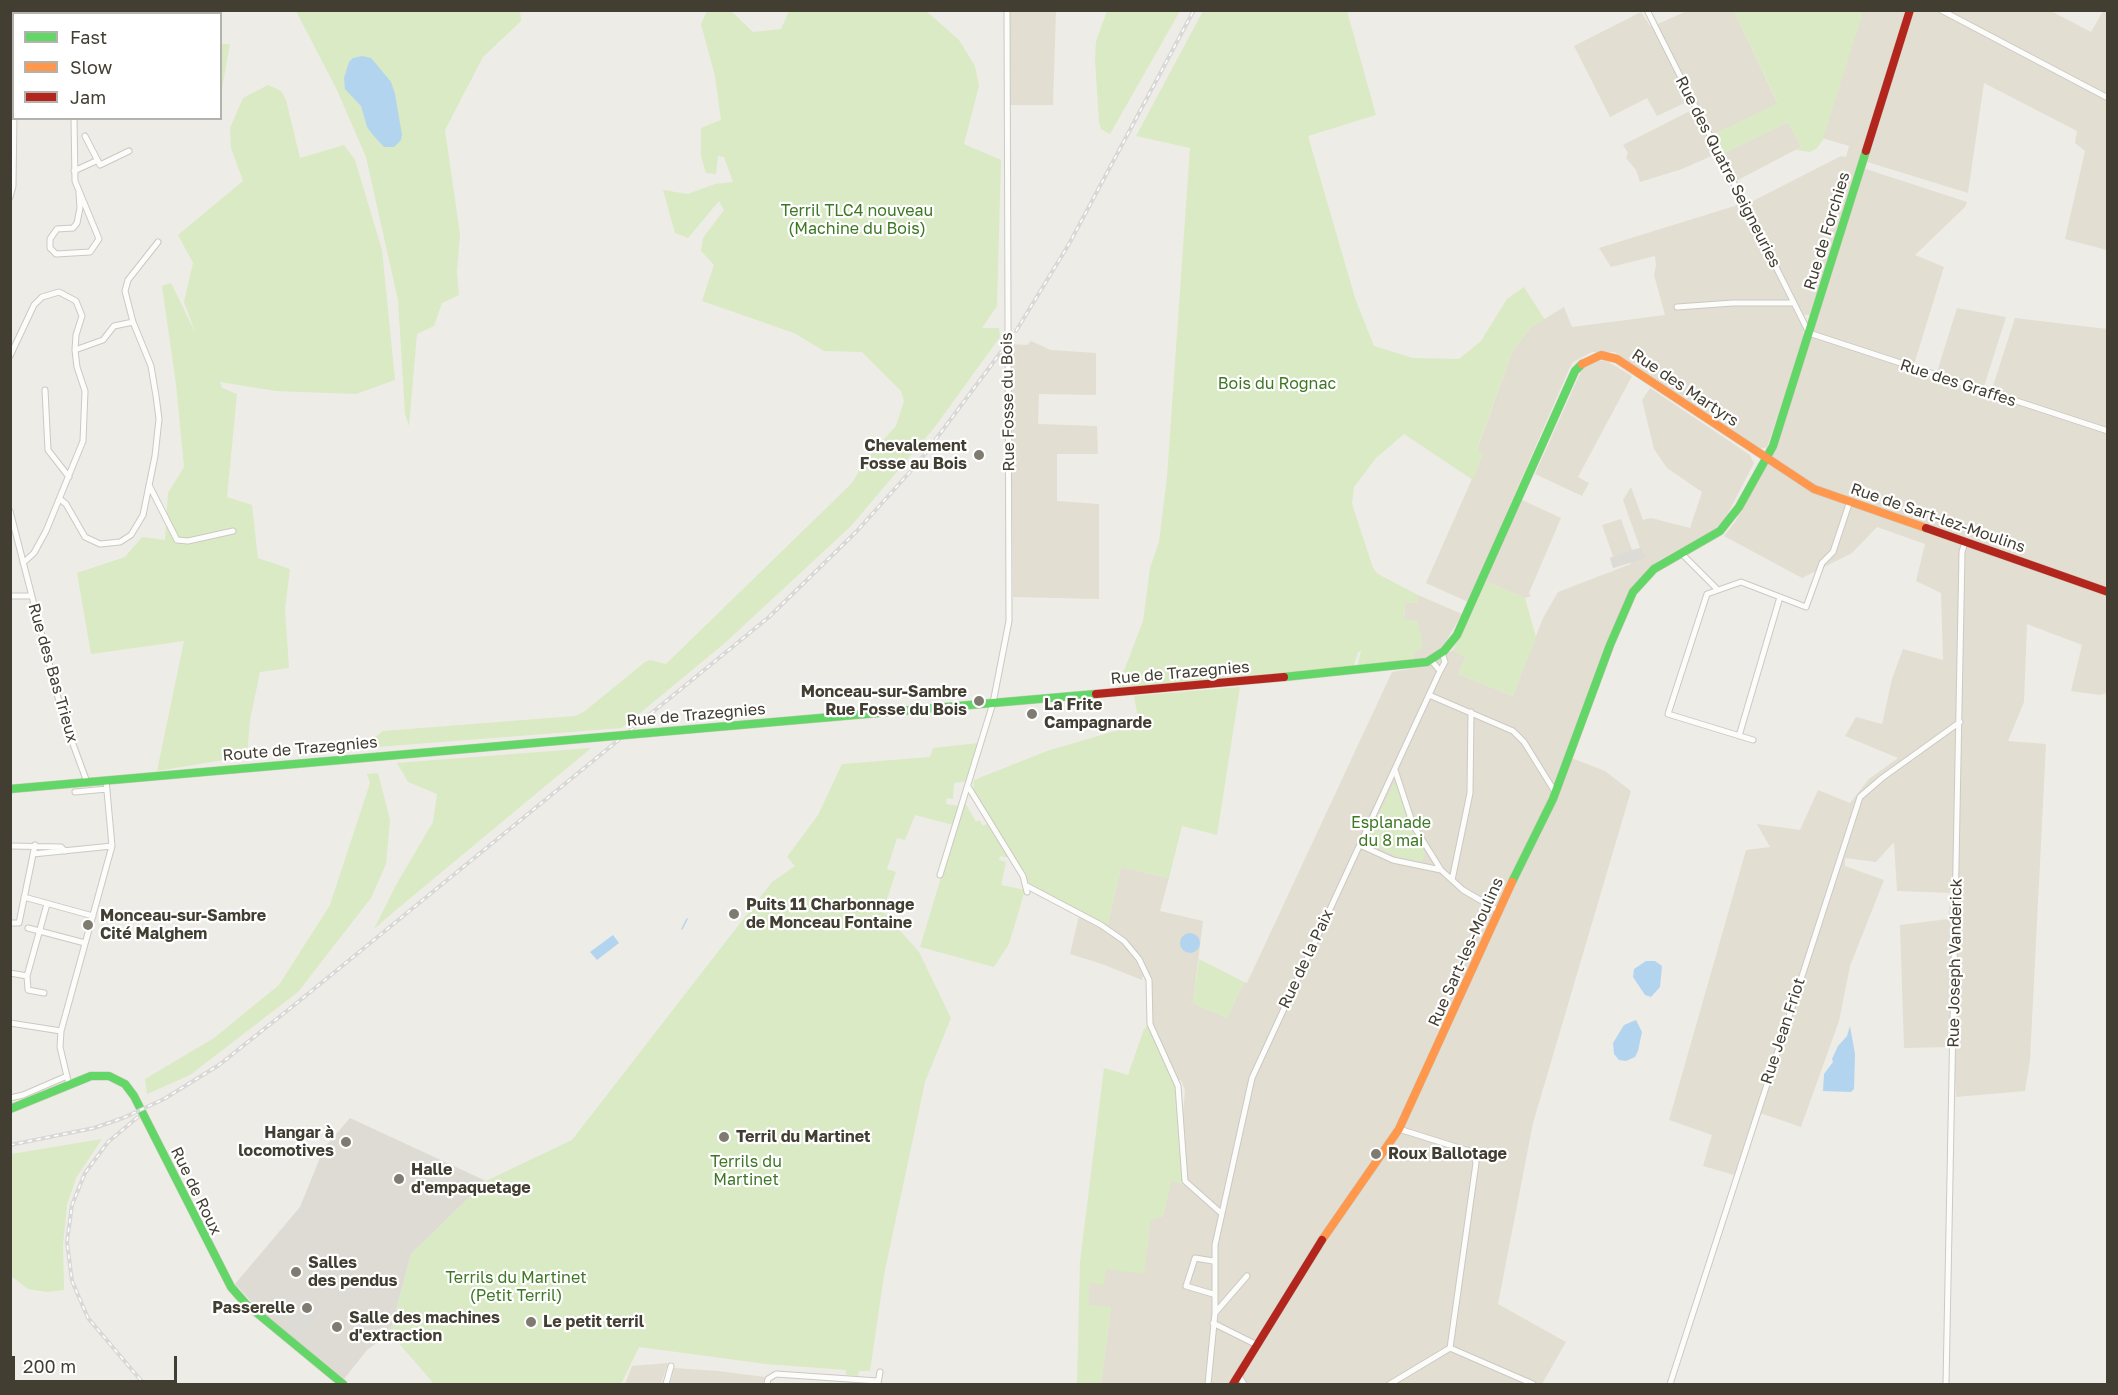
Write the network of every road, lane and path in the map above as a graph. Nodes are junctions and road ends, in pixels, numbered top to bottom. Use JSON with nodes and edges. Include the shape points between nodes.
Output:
{"nodes":[{"id":1,"x":1007,"y":10,"type":"edge"},
{"id":2,"x":1647,"y":10,"type":"edge"},
{"id":3,"x":1910,"y":10,"type":"edge"},
{"id":4,"x":1941,"y":10,"type":"edge"},
{"id":5,"x":2108,"y":98,"type":"edge"},
{"id":6,"x":12,"y":117,"type":"edge"},
{"id":7,"x":74,"y":120,"type":"edge"},
{"id":8,"x":85,"y":136,"type":"dead end"},
{"id":9,"x":129,"y":152,"type":"dead end"},
{"id":10,"x":98,"y":163,"type":"junction"},
{"id":11,"x":74,"y":171,"type":"junction"},
{"id":12,"x":12,"y":174,"type":"edge"},
{"id":13,"x":79,"y":193,"type":"junction"},
{"id":14,"x":10,"y":197,"type":"edge"},
{"id":15,"x":92,"y":220,"type":"junction"},
{"id":16,"x":76,"y":223,"type":"junction"},
{"id":17,"x":158,"y":242,"type":"dead end"},
{"id":18,"x":1794,"y":303,"type":"junction"},
{"id":19,"x":1677,"y":307,"type":"dead end"},
{"id":20,"x":133,"y":322,"type":"junction"},
{"id":21,"x":1809,"y":333,"type":"junction"},
{"id":22,"x":75,"y":350,"type":"junction"},
{"id":23,"x":10,"y":356,"type":"edge"},
{"id":24,"x":1584,"y":361,"type":"joint"},
{"id":25,"x":45,"y":390,"type":"dead end"},
{"id":26,"x":2108,"y":431,"type":"edge"},
{"id":27,"x":1766,"y":459,"type":"junction"},
{"id":28,"x":69,"y":477,"type":"junction"},
{"id":29,"x":149,"y":485,"type":"junction"},
{"id":30,"x":60,"y":499,"type":"junction"},
{"id":31,"x":1850,"y":501,"type":"junction"},
{"id":32,"x":10,"y":511,"type":"edge"},
{"id":33,"x":232,"y":531,"type":"dead end"},
{"id":34,"x":1710,"y":538,"type":"joint"},
{"id":35,"x":1965,"y":542,"type":"junction"},
{"id":36,"x":1682,"y":554,"type":"junction"},
{"id":37,"x":23,"y":563,"type":"junction"},
{"id":38,"x":1717,"y":589,"type":"junction"},
{"id":39,"x":2108,"y":592,"type":"edge"},
{"id":40,"x":10,"y":596,"type":"edge"},
{"id":41,"x":30,"y":596,"type":"junction"},
{"id":42,"x":1780,"y":597,"type":"junction"},
{"id":43,"x":1442,"y":653,"type":"junction"},
{"id":44,"x":1431,"y":660,"type":"junction"},
{"id":45,"x":1440,"y":671,"type":"junction"},
{"id":46,"x":1429,"y":695,"type":"junction"},
{"id":47,"x":993,"y":703,"type":"junction"},
{"id":48,"x":1471,"y":712,"type":"junction"},
{"id":49,"x":1960,"y":722,"type":"junction"},
{"id":50,"x":1739,"y":736,"type":"junction"},
{"id":51,"x":591,"y":738,"type":"joint"},
{"id":52,"x":1753,"y":740,"type":"dead end"},
{"id":53,"x":1395,"y":770,"type":"junction"},
{"id":54,"x":87,"y":782,"type":"junction"},
{"id":55,"x":106,"y":785,"type":"junction"},
{"id":56,"x":969,"y":788,"type":"junction"},
{"id":57,"x":10,"y":789,"type":"edge"},
{"id":58,"x":75,"y":792,"type":"dead end"},
{"id":59,"x":1555,"y":792,"type":"junction"},
{"id":60,"x":1360,"y":844,"type":"junction"},
{"id":61,"x":35,"y":845,"type":"junction"},
{"id":62,"x":10,"y":846,"type":"edge"},
{"id":63,"x":112,"y":846,"type":"junction"},
{"id":64,"x":65,"y":851,"type":"junction"},
{"id":65,"x":33,"y":854,"type":"junction"},
{"id":66,"x":1442,"y":870,"type":"junction"},
{"id":67,"x":940,"y":875,"type":"dead end"},
{"id":68,"x":1452,"y":880,"type":"junction"},
{"id":69,"x":24,"y":897,"type":"junction"},
{"id":70,"x":47,"y":904,"type":"junction"},
{"id":71,"x":1499,"y":911,"type":"junction"},
{"id":72,"x":93,"y":916,"type":"junction"},
{"id":73,"x":10,"y":922,"type":"edge"},
{"id":74,"x":28,"y":928,"type":"dead end"},
{"id":75,"x":40,"y":931,"type":"junction"},
{"id":76,"x":85,"y":943,"type":"junction"},
{"id":77,"x":10,"y":973,"type":"edge"},
{"id":78,"x":27,"y":976,"type":"junction"},
{"id":79,"x":44,"y":993,"type":"dead end"},
{"id":80,"x":11,"y":1025,"type":"edge"},
{"id":81,"x":61,"y":1031,"type":"junction"},
{"id":82,"x":68,"y":1080,"type":"junction"},
{"id":83,"x":10,"y":1098,"type":"edge"},
{"id":84,"x":10,"y":1109,"type":"edge"},
{"id":85,"x":1399,"y":1129,"type":"junction"},
{"id":86,"x":1221,"y":1212,"type":"junction"},
{"id":87,"x":1213,"y":1261,"type":"junction"},
{"id":88,"x":1247,"y":1276,"type":"dead end"},
{"id":89,"x":1213,"y":1294,"type":"junction"},
{"id":90,"x":1215,"y":1313,"type":"junction"},
{"id":91,"x":1213,"y":1323,"type":"junction"},
{"id":92,"x":1257,"y":1345,"type":"junction"},
{"id":93,"x":1450,"y":1348,"type":"junction"},
{"id":94,"x":671,"y":1366,"type":"dead end"},
{"id":95,"x":880,"y":1372,"type":"dead end"},
{"id":96,"x":1239,"y":1376,"type":"junction"},
{"id":97,"x":767,"y":1382,"type":"edge"},
{"id":98,"x":878,"y":1383,"type":"edge"},
{"id":99,"x":343,"y":1384,"type":"edge"},
{"id":100,"x":666,"y":1384,"type":"edge"},
{"id":101,"x":1208,"y":1384,"type":"edge"},
{"id":102,"x":1233,"y":1384,"type":"edge"},
{"id":103,"x":1244,"y":1384,"type":"edge"},
{"id":104,"x":1390,"y":1384,"type":"edge"},
{"id":105,"x":1533,"y":1384,"type":"edge"},
{"id":106,"x":1670,"y":1384,"type":"edge"},
{"id":107,"x":1946,"y":1384,"type":"edge"}],
"edges":[{"from":1,"to":47,"type":"street","name":"Rue Fosse du Bois","via":[[1010,607]]},
{"from":2,"to":18,"type":"street","name":"Rue des Quatre Seigneuries"},
{"from":3,"to":21,"type":"main road","name":"Rue de Forchies"},
{"from":4,"to":5,"type":"street"},
{"from":6,"to":12,"type":"street"},
{"from":7,"to":11,"type":"street"},
{"from":8,"to":10,"type":"street"},
{"from":9,"to":10,"type":"street"},
{"from":10,"to":11,"type":"street"},
{"from":11,"to":13,"type":"street"},
{"from":12,"to":14,"type":"street"},
{"from":13,"to":15,"type":"street"},
{"from":13,"to":16,"type":"street"},
{"from":15,"to":16,"type":"street","via":[[86,218]]},
{"from":15,"to":16,"type":"street","via":[[99,239],[96,247],[90,252],[56,254],[50,248],[53,233],[73,228]]},
{"from":17,"to":20,"type":"street","via":[[128,280],[125,291]]},
{"from":18,"to":19,"type":"street"},
{"from":18,"to":21,"type":"street","name":"Rue des Quatre Seigneuries"},
{"from":20,"to":22,"type":"street","via":[[114,326],[103,340]]},
{"from":20,"to":29,"type":"street","via":[[151,366],[159,419]]},
{"from":21,"to":26,"type":"street","name":"Rue des Graffes"},
{"from":21,"to":27,"type":"main road","name":"Rue de Forchies"},
{"from":22,"to":23,"type":"street","via":[[82,316],[76,301],[59,292],[42,297],[34,305]]},
{"from":22,"to":28,"type":"street","via":[[85,391],[86,415],[83,441]]},
{"from":24,"to":27,"type":"main road","name":"Rue des Martyrs","via":[[1598,355],[1617,358]]},
{"from":24,"to":43,"type":"main road","name":"Rue de Trazegnies","via":[[1573,373],[1456,634]]},
{"from":25,"to":28,"type":"street","via":[[48,450]]},
{"from":27,"to":31,"type":"main road","name":"Rue de Sart-lez-Moulins","via":[[1814,489]]},
{"from":27,"to":34,"type":"main road","name":"Rue de Forchies","via":[[1729,521]]},
{"from":28,"to":30,"type":"street"},
{"from":29,"to":30,"type":"street","via":[[138,526],[131,535],[109,545],[85,537]]},
{"from":29,"to":33,"type":"street","via":[[177,540]]},
{"from":30,"to":37,"type":"street","via":[[34,553]]},
{"from":31,"to":35,"type":"main road","name":"Rue de Sart-lez-Moulins"},
{"from":31,"to":42,"type":"street","via":[[1833,552],[1822,563],[1806,607]]},
{"from":32,"to":37,"type":"street","name":"Rue des Bas Trieux"},
{"from":34,"to":36,"type":"main road","name":"Rue Sart-les-Moulins"},
{"from":35,"to":39,"type":"main road","name":"Rue de Sart-lez-Moulins"},
{"from":35,"to":49,"type":"street","name":"Rue Joseph Vanderick"},
{"from":36,"to":38,"type":"street"},
{"from":36,"to":59,"type":"main road","name":"Rue Sart-les-Moulins","via":[[1654,569],[1633,592]]},
{"from":37,"to":41,"type":"street","name":"Rue des Bas Trieux"},
{"from":38,"to":42,"type":"street","via":[[1741,582]]},
{"from":38,"to":50,"type":"street","via":[[1707,594],[1668,714]]},
{"from":40,"to":41,"type":"street"},
{"from":41,"to":54,"type":"street","name":"Rue des Bas Trieux","via":[[63,717]]},
{"from":42,"to":50,"type":"street"},
{"from":43,"to":44,"type":"main road","name":"Rue de Trazegnies"},
{"from":43,"to":45,"type":"street","name":"Rue de la Paix","via":[[1445,662]]},
{"from":44,"to":45,"type":"street"},
{"from":44,"to":47,"type":"main road","name":"Rue de Trazegnies","via":[[1397,668]]},
{"from":45,"to":46,"type":"street","name":"Rue de la Paix"},
{"from":46,"to":48,"type":"street"},
{"from":46,"to":53,"type":"street","name":"Rue de la Paix"},
{"from":47,"to":51,"type":"main road","name":"Rue de Trazegnies","bridge":true},
{"from":47,"to":56,"type":"street","name":"Rue Fosse du Bois"},
{"from":48,"to":59,"type":"street","via":[[1513,731]]},
{"from":48,"to":68,"type":"street","via":[[1470,793]]},
{"from":49,"to":106,"type":"street","name":"Rue Jean Friot","via":[[1860,797]]},
{"from":49,"to":107,"type":"street","name":"Rue Joseph Vanderick"},
{"from":50,"to":52,"type":"street"},
{"from":51,"to":55,"type":"main road","name":"Route de Trazegnies"},
{"from":53,"to":60,"type":"street","name":"Rue de la Paix"},
{"from":53,"to":66,"type":"street","via":[[1413,825]]},
{"from":54,"to":55,"type":"main road","name":"Route de Trazegnies"},
{"from":54,"to":57,"type":"main road","name":"Route de Trazegnies"},
{"from":55,"to":58,"type":"street"},
{"from":55,"to":63,"type":"street"},
{"from":56,"to":67,"type":"street","name":"Rue Fosse du Bois"},
{"from":56,"to":86,"type":"street","via":[[1027,889],[1107,929],[1139,959],[1149,981],[1150,1024],[1178,1086],[1185,1181]]},
{"from":59,"to":71,"type":"main road","name":"Rue Sart-les-Moulins"},
{"from":60,"to":66,"type":"street","via":[[1392,860]]},
{"from":60,"to":86,"type":"street","name":"Rue de la Paix","via":[[1251,1078]]},
{"from":61,"to":62,"type":"street"},
{"from":61,"to":64,"type":"street","via":[[61,847]]},
{"from":61,"to":65,"type":"street"},
{"from":63,"to":64,"type":"street"},
{"from":63,"to":72,"type":"street"},
{"from":64,"to":65,"type":"street"},
{"from":65,"to":69,"type":"street"},
{"from":66,"to":68,"type":"street"},
{"from":68,"to":71,"type":"street"},
{"from":69,"to":70,"type":"street"},
{"from":69,"to":73,"type":"street","via":[[19,923]]},
{"from":70,"to":72,"type":"street"},
{"from":70,"to":75,"type":"street"},
{"from":71,"to":85,"type":"main road","name":"Rue Sart-les-Moulins"},
{"from":72,"to":76,"type":"street"},
{"from":74,"to":75,"type":"street"},
{"from":75,"to":76,"type":"street"},
{"from":75,"to":78,"type":"street"},
{"from":76,"to":81,"type":"street"},
{"from":77,"to":78,"type":"street"},
{"from":78,"to":79,"type":"street","via":[[28,990]]},
{"from":80,"to":81,"type":"street"},
{"from":81,"to":82,"type":"street","via":[[60,1047]]},
{"from":82,"to":83,"type":"street","name":"Rue de Roux"},
{"from":82,"to":84,"type":"main road","name":"Rue de Roux"},
{"from":82,"to":99,"type":"main road","name":"Rue de Roux","via":[[100,1075],[128,1086],[231,1287],[246,1304]]},
{"from":85,"to":92,"type":"main road","name":"Rue Sart-les-Moulins","via":[[1304,1267]]},
{"from":85,"to":93,"type":"street","via":[[1469,1151],[1476,1163]]},
{"from":86,"to":87,"type":"street","name":"Rue de la Paix"},
{"from":87,"to":89,"type":"street","name":"Rue de la Paix"},
{"from":87,"to":89,"type":"street","via":[[1195,1258],[1186,1286]]},
{"from":88,"to":90,"type":"street","name":"Rue de la Paix"},
{"from":89,"to":90,"type":"street","name":"Rue de la Paix"},
{"from":90,"to":91,"type":"street","name":"Rue de la Paix"},
{"from":91,"to":92,"type":"street"},
{"from":91,"to":101,"type":"street","name":"Rue de la Paix"},
{"from":92,"to":96,"type":"main road","name":"Rue Sart-les-Moulins"},
{"from":93,"to":104,"type":"street"},
{"from":93,"to":105,"type":"street"},
{"from":94,"to":100,"type":"street"},
{"from":95,"to":98,"type":"street"},
{"from":96,"to":102,"type":"main road","name":"Rue Sart-les-Moulins"},
{"from":96,"to":103,"type":"street"},
{"from":97,"to":98,"type":"street","via":[[776,1374]]}]}
